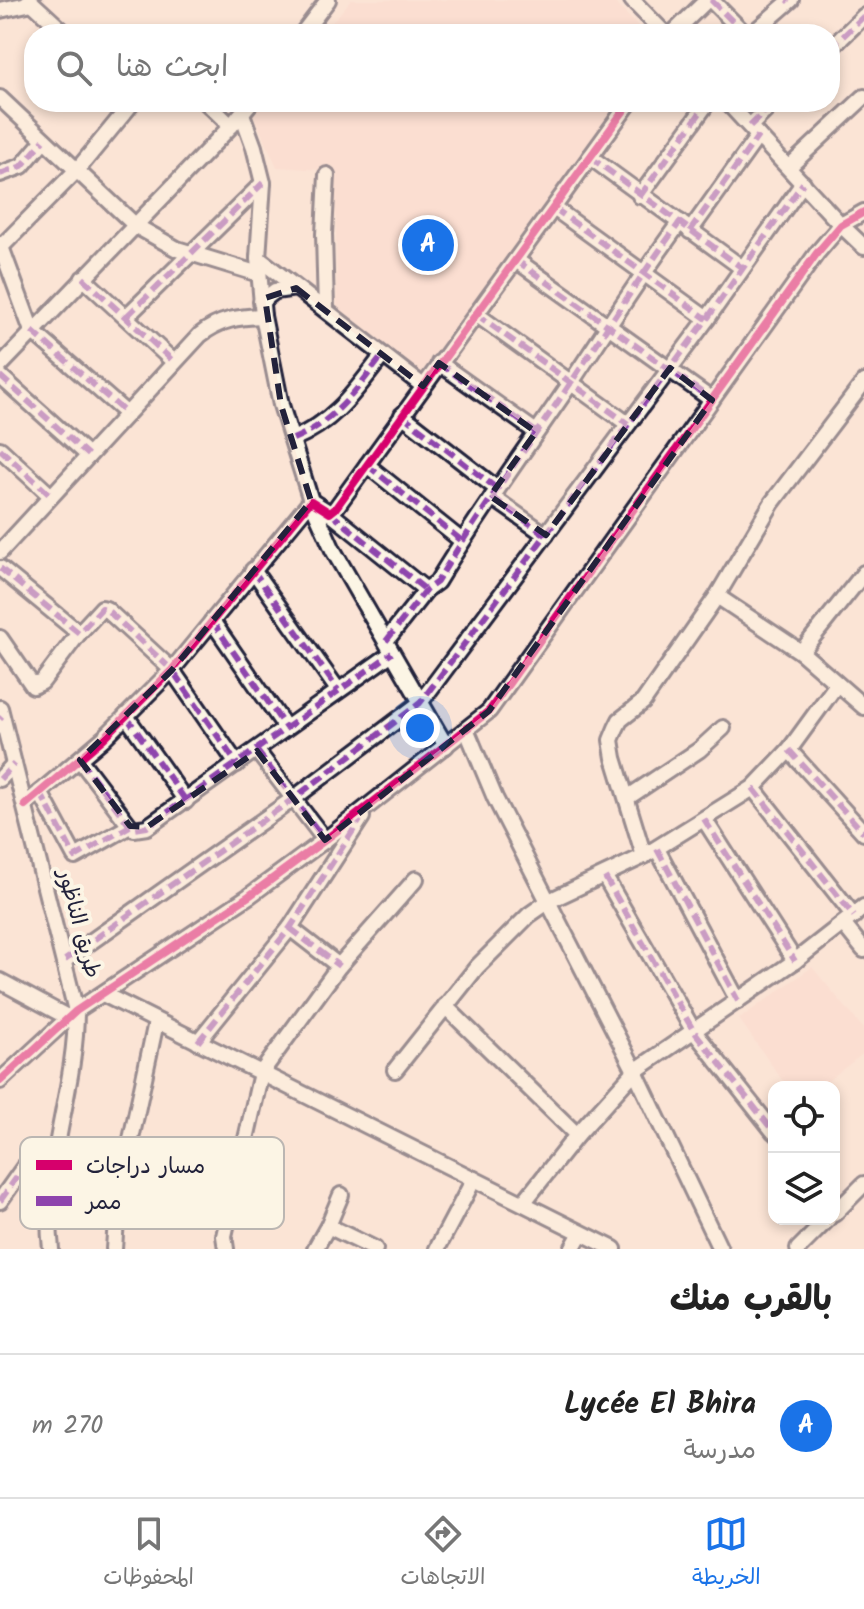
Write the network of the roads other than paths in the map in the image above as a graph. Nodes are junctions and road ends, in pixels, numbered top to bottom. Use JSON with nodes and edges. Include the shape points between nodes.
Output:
{"nodes":[{"id":1,"x":328,"y":0,"type":"edge"},
{"id":2,"x":632,"y":0,"type":"edge"},
{"id":3,"x":709,"y":0,"type":"edge"},
{"id":4,"x":789,"y":1,"type":"edge"},
{"id":5,"x":31,"y":2,"type":"edge"},
{"id":6,"x":0,"y":10,"type":"edge"},
{"id":7,"x":864,"y":16,"type":"edge"},
{"id":8,"x":55,"y":24,"type":"edge"},
{"id":9,"x":310,"y":24,"type":"edge"},
{"id":10,"x":655,"y":24,"type":"edge"},
{"id":11,"x":683,"y":24,"type":"edge"},
{"id":12,"x":734,"y":24,"type":"edge"},
{"id":13,"x":763,"y":24,"type":"edge"},
{"id":14,"x":840,"y":39,"type":"edge"},
{"id":15,"x":864,"y":97,"type":"edge"},
{"id":16,"x":0,"y":99,"type":"edge"},
{"id":17,"x":125,"y":112,"type":"edge"},
{"id":18,"x":216,"y":112,"type":"edge"},
{"id":19,"x":243,"y":112,"type":"edge"},
{"id":20,"x":247,"y":112,"type":"edge"},
{"id":21,"x":623,"y":112,"type":"edge"},
{"id":22,"x":701,"y":112,"type":"edge"},
{"id":23,"x":736,"y":112,"type":"edge"},
{"id":24,"x":767,"y":112,"type":"edge"},
{"id":25,"x":231,"y":126,"type":"junction"},
{"id":26,"x":754,"y":131,"type":"junction"},
{"id":27,"x":44,"y":140,"type":"junction"},
{"id":28,"x":590,"y":157,"type":"junction"},
{"id":29,"x":789,"y":167,"type":"junction"},
{"id":30,"x":78,"y":169,"type":"junction"},
{"id":31,"x":0,"y":174,"type":"edge"},
{"id":32,"x":327,"y":175,"type":"dead end"},
{"id":33,"x":263,"y":183,"type":"junction"},
{"id":34,"x":803,"y":183,"type":"junction"},
{"id":35,"x":640,"y":196,"type":"junction"},
{"id":36,"x":554,"y":208,"type":"junction"},
{"id":37,"x":864,"y":212,"type":"edge"},
{"id":38,"x":841,"y":225,"type":"junction"},
{"id":39,"x":136,"y":226,"type":"junction"},
{"id":40,"x":685,"y":226,"type":"junction"},
{"id":41,"x":0,"y":246,"type":"edge"},
{"id":42,"x":864,"y":247,"type":"edge"},
{"id":43,"x":192,"y":253,"type":"junction"},
{"id":44,"x":258,"y":258,"type":"junction"},
{"id":45,"x":516,"y":260,"type":"junction"},
{"id":46,"x":741,"y":267,"type":"junction"},
{"id":47,"x":642,"y":273,"type":"junction"},
{"id":48,"x":259,"y":274,"type":"junction"},
{"id":49,"x":83,"y":278,"type":"junction"},
{"id":50,"x":296,"y":288,"type":"junction"},
{"id":51,"x":262,"y":309,"type":"junction"},
{"id":52,"x":326,"y":310,"type":"junction"},
{"id":53,"x":476,"y":314,"type":"junction"},
{"id":54,"x":127,"y":316,"type":"junction"},
{"id":55,"x":707,"y":319,"type":"junction"},
{"id":56,"x":606,"y":326,"type":"junction"},
{"id":57,"x":32,"y":331,"type":"junction"},
{"id":58,"x":383,"y":355,"type":"junction"},
{"id":59,"x":174,"y":362,"type":"junction"},
{"id":60,"x":439,"y":363,"type":"junction"},
{"id":61,"x":0,"y":366,"type":"edge"},
{"id":62,"x":670,"y":368,"type":"junction"},
{"id":63,"x":0,"y":376,"type":"edge"},
{"id":64,"x":864,"y":382,"type":"edge"},
{"id":65,"x":571,"y":383,"type":"junction"},
{"id":66,"x":423,"y":386,"type":"junction"},
{"id":67,"x":712,"y":400,"type":"junction"},
{"id":68,"x":127,"y":414,"type":"junction"},
{"id":69,"x":402,"y":415,"type":"junction"},
{"id":70,"x":628,"y":424,"type":"junction"},
{"id":71,"x":536,"y":432,"type":"junction"},
{"id":72,"x":293,"y":439,"type":"junction"},
{"id":73,"x":0,"y":449,"type":"edge"},
{"id":74,"x":88,"y":455,"type":"junction"},
{"id":75,"x":367,"y":465,"type":"junction"},
{"id":76,"x":494,"y":492,"type":"junction"},
{"id":77,"x":51,"y":496,"type":"junction"},
{"id":78,"x":311,"y":501,"type":"junction"},
{"id":79,"x":330,"y":513,"type":"junction"},
{"id":80,"x":546,"y":535,"type":"junction"},
{"id":81,"x":462,"y":541,"type":"junction"},
{"id":82,"x":0,"y":552,"type":"edge"},
{"id":83,"x":0,"y":568,"type":"edge"},
{"id":84,"x":253,"y":570,"type":"junction"},
{"id":85,"x":864,"y":573,"type":"edge"},
{"id":86,"x":426,"y":590,"type":"junction"},
{"id":87,"x":717,"y":596,"type":"junction"},
{"id":88,"x":212,"y":621,"type":"junction"},
{"id":89,"x":79,"y":633,"type":"junction"},
{"id":90,"x":0,"y":638,"type":"edge"},
{"id":91,"x":389,"y":647,"type":"junction"},
{"id":92,"x":801,"y":652,"type":"junction"},
{"id":93,"x":172,"y":670,"type":"junction"},
{"id":94,"x":837,"y":684,"type":"junction"},
{"id":95,"x":338,"y":690,"type":"junction"},
{"id":96,"x":420,"y":703,"type":"junction"},
{"id":97,"x":864,"y":707,"type":"edge"},
{"id":98,"x":1,"y":715,"type":"edge"},
{"id":99,"x":126,"y":716,"type":"junction"},
{"id":100,"x":286,"y":728,"type":"junction"},
{"id":101,"x":723,"y":728,"type":"dead end"},
{"id":102,"x":467,"y":731,"type":"junction"},
{"id":103,"x":446,"y":746,"type":"junction"},
{"id":104,"x":789,"y":750,"type":"junction"},
{"id":105,"x":257,"y":751,"type":"junction"},
{"id":106,"x":80,"y":760,"type":"junction"},
{"id":107,"x":14,"y":764,"type":"junction"},
{"id":108,"x":237,"y":764,"type":"junction"},
{"id":109,"x":0,"y":779,"type":"edge"},
{"id":110,"x":753,"y":788,"type":"junction"},
{"id":111,"x":40,"y":792,"type":"junction"},
{"id":112,"x":627,"y":798,"type":"junction"},
{"id":113,"x":293,"y":799,"type":"junction"},
{"id":114,"x":186,"y":801,"type":"junction"},
{"id":115,"x":25,"y":805,"type":"junction"},
{"id":116,"x":370,"y":805,"type":"junction"},
{"id":117,"x":704,"y":819,"type":"junction"},
{"id":118,"x":130,"y":826,"type":"junction"},
{"id":119,"x":864,"y":833,"type":"edge"},
{"id":120,"x":325,"y":840,"type":"junction"},
{"id":121,"x":650,"y":853,"type":"junction"},
{"id":122,"x":605,"y":877,"type":"junction"},
{"id":123,"x":416,"y":879,"type":"dead end"},
{"id":124,"x":549,"y":901,"type":"junction"},
{"id":125,"x":854,"y":916,"type":"edge"},
{"id":126,"x":290,"y":928,"type":"junction"},
{"id":127,"x":864,"y":950,"type":"edge"},
{"id":128,"x":65,"y":960,"type":"junction"},
{"id":129,"x":795,"y":961,"type":"junction"},
{"id":130,"x":339,"y":966,"type":"junction"},
{"id":131,"x":0,"y":981,"type":"edge"},
{"id":132,"x":103,"y":994,"type":"junction"},
{"id":133,"x":738,"y":1001,"type":"junction"},
{"id":134,"x":445,"y":1006,"type":"junction"},
{"id":135,"x":72,"y":1014,"type":"junction"},
{"id":136,"x":156,"y":1022,"type":"junction"},
{"id":137,"x":693,"y":1030,"type":"junction"},
{"id":138,"x":198,"y":1042,"type":"junction"},
{"id":139,"x":395,"y":1070,"type":"dead end"},
{"id":140,"x":635,"y":1071,"type":"junction"},
{"id":141,"x":261,"y":1073,"type":"junction"},
{"id":142,"x":0,"y":1081,"type":"edge"},
{"id":143,"x":768,"y":1124,"type":"edge"},
{"id":144,"x":577,"y":1135,"type":"junction"},
{"id":145,"x":59,"y":1137,"type":"edge"},
{"id":146,"x":131,"y":1137,"type":"edge"},
{"id":147,"x":246,"y":1137,"type":"edge"},
{"id":148,"x":20,"y":1173,"type":"edge"},
{"id":149,"x":474,"y":1179,"type":"junction"},
{"id":150,"x":864,"y":1184,"type":"edge"},
{"id":151,"x":341,"y":1195,"type":"dead end"},
{"id":152,"x":0,"y":1201,"type":"edge"},
{"id":153,"x":523,"y":1203,"type":"junction"},
{"id":154,"x":840,"y":1208,"type":"edge"},
{"id":155,"x":822,"y":1225,"type":"edge"},
{"id":156,"x":328,"y":1226,"type":"junction"},
{"id":157,"x":51,"y":1229,"type":"edge"},
{"id":158,"x":115,"y":1229,"type":"edge"},
{"id":159,"x":226,"y":1229,"type":"edge"},
{"id":160,"x":581,"y":1233,"type":"junction"},
{"id":161,"x":51,"y":1249,"type":"edge"},
{"id":162,"x":114,"y":1249,"type":"edge"},
{"id":163,"x":225,"y":1249,"type":"edge"},
{"id":164,"x":315,"y":1249,"type":"edge"},
{"id":165,"x":375,"y":1249,"type":"edge"},
{"id":166,"x":437,"y":1249,"type":"edge"},
{"id":167,"x":572,"y":1249,"type":"edge"},
{"id":168,"x":614,"y":1249,"type":"edge"},
{"id":169,"x":720,"y":1249,"type":"edge"},
{"id":170,"x":798,"y":1249,"type":"edge"}],
"edges":[{"from":1,"to":9,"type":"street"},
{"from":2,"to":10,"type":"street"},
{"from":3,"to":11,"type":"street"},
{"from":3,"to":12,"type":"street"},
{"from":4,"to":13,"type":"street"},
{"from":5,"to":6,"type":"street"},
{"from":5,"to":8,"type":"street"},
{"from":7,"to":14,"type":"street"},
{"from":15,"to":29,"type":"street"},
{"from":16,"to":27,"type":"street"},
{"from":17,"to":30,"type":"street"},
{"from":18,"to":25,"type":"street"},
{"from":19,"to":25,"type":"street"},
{"from":20,"to":33,"type":"street"},
{"from":21,"to":28,"type":"street"},
{"from":22,"to":35,"type":"street"},
{"from":23,"to":26,"type":"street"},
{"from":24,"to":26,"type":"street"},
{"from":25,"to":39,"type":"street"},
{"from":26,"to":29,"type":"street"},
{"from":26,"to":40,"type":"street"},
{"from":27,"to":30,"type":"street"},
{"from":27,"to":31,"type":"street","via":[[22,166]]},
{"from":28,"to":35,"type":"street"},
{"from":28,"to":36,"type":"street"},
{"from":29,"to":34,"type":"street"},
{"from":30,"to":39,"type":"street"},
{"from":30,"to":41,"type":"street"},
{"from":32,"to":52,"type":"street"},
{"from":33,"to":43,"type":"street"},
{"from":33,"to":44,"type":"street"},
{"from":34,"to":38,"type":"street"},
{"from":34,"to":46,"type":"street"},
{"from":35,"to":40,"type":"street"},
{"from":36,"to":45,"type":"street"},
{"from":36,"to":47,"type":"street"},
{"from":37,"to":38,"type":"street"},
{"from":38,"to":42,"type":"street"},
{"from":38,"to":67,"type":"street"},
{"from":39,"to":43,"type":"street"},
{"from":39,"to":49,"type":"street"},
{"from":40,"to":46,"type":"street"},
{"from":40,"to":47,"type":"street"},
{"from":41,"to":57,"type":"street"},
{"from":43,"to":48,"type":"street"},
{"from":43,"to":54,"type":"street"},
{"from":44,"to":48,"type":"street"},
{"from":44,"to":50,"type":"street"},
{"from":45,"to":53,"type":"street"},
{"from":45,"to":56,"type":"street"},
{"from":46,"to":55,"type":"street"},
{"from":47,"to":55,"type":"street"},
{"from":47,"to":56,"type":"street"},
{"from":48,"to":51,"type":"street"},
{"from":49,"to":54,"type":"street"},
{"from":49,"to":57,"type":"street"},
{"from":50,"to":51,"type":"street","via":[[275,291]]},
{"from":50,"to":52,"type":"street"},
{"from":51,"to":59,"type":"street","via":[[210,327]]},
{"from":51,"to":72,"type":"street"},
{"from":52,"to":58,"type":"street"},
{"from":53,"to":60,"type":"street"},
{"from":53,"to":65,"type":"street"},
{"from":54,"to":59,"type":"street"},
{"from":55,"to":62,"type":"street"},
{"from":56,"to":62,"type":"street"},
{"from":56,"to":65,"type":"street"},
{"from":57,"to":61,"type":"street"},
{"from":57,"to":68,"type":"street"},
{"from":58,"to":66,"type":"street"},
{"from":58,"to":72,"type":"street","via":[[338,412]]},
{"from":59,"to":68,"type":"street"},
{"from":60,"to":66,"type":"street"},
{"from":60,"to":71,"type":"street"},
{"from":62,"to":67,"type":"street"},
{"from":62,"to":70,"type":"street"},
{"from":63,"to":74,"type":"street"},
{"from":64,"to":87,"type":"street","via":[[772,503]]},
{"from":65,"to":70,"type":"street"},
{"from":65,"to":71,"type":"street"},
{"from":66,"to":69,"type":"street"},
{"from":67,"to":102,"type":"street","via":[[504,691]]},
{"from":68,"to":74,"type":"street"},
{"from":69,"to":75,"type":"street"},
{"from":69,"to":76,"type":"street"},
{"from":70,"to":80,"type":"street"},
{"from":71,"to":76,"type":"street"},
{"from":72,"to":78,"type":"street"},
{"from":73,"to":77,"type":"street"},
{"from":74,"to":77,"type":"street"},
{"from":75,"to":79,"type":"street"},
{"from":75,"to":81,"type":"street"},
{"from":76,"to":80,"type":"street"},
{"from":76,"to":81,"type":"street"},
{"from":77,"to":82,"type":"street"},
{"from":78,"to":79,"type":"street"},
{"from":78,"to":84,"type":"street"},
{"from":78,"to":91,"type":"street"},
{"from":79,"to":86,"type":"street"},
{"from":80,"to":96,"type":"street"},
{"from":81,"to":86,"type":"street","via":[[437,582]]},
{"from":83,"to":89,"type":"street"},
{"from":84,"to":88,"type":"street"},
{"from":84,"to":95,"type":"street"},
{"from":85,"to":92,"type":"street"},
{"from":86,"to":91,"type":"street"},
{"from":87,"to":92,"type":"street"},
{"from":87,"to":112,"type":"street","via":[[643,702],[616,728],[612,750]]},
{"from":88,"to":93,"type":"street"},
{"from":88,"to":100,"type":"street"},
{"from":89,"to":90,"type":"street","via":[[42,682],[33,686]]},
{"from":89,"to":93,"type":"street","via":[[106,609]]},
{"from":91,"to":95,"type":"street"},
{"from":91,"to":96,"type":"street"},
{"from":92,"to":94,"type":"street"},
{"from":93,"to":99,"type":"street"},
{"from":93,"to":108,"type":"street"},
{"from":94,"to":97,"type":"street"},
{"from":94,"to":104,"type":"street"},
{"from":95,"to":100,"type":"street"},
{"from":96,"to":103,"type":"street"},
{"from":96,"to":113,"type":"street"},
{"from":98,"to":107,"type":"street","name":"طريق الناظور"},
{"from":99,"to":106,"type":"street"},
{"from":99,"to":114,"type":"street"},
{"from":100,"to":105,"type":"street"},
{"from":101,"to":112,"type":"street"},
{"from":102,"to":103,"type":"street"},
{"from":102,"to":124,"type":"street"},
{"from":103,"to":116,"type":"street"},
{"from":104,"to":110,"type":"street"},
{"from":104,"to":119,"type":"street"},
{"from":105,"to":108,"type":"street"},
{"from":105,"to":113,"type":"street"},
{"from":106,"to":111,"type":"street"},
{"from":106,"to":118,"type":"street"},
{"from":107,"to":109,"type":"street"},
{"from":107,"to":115,"type":"street","name":"طريق الناظور"},
{"from":108,"to":114,"type":"street"},
{"from":110,"to":117,"type":"street"},
{"from":110,"to":125,"type":"street"},
{"from":111,"to":115,"type":"street"},
{"from":111,"to":118,"type":"street","via":[[75,857]]},
{"from":112,"to":121,"type":"street"},
{"from":113,"to":120,"type":"street"},
{"from":113,"to":128,"type":"street"},
{"from":114,"to":118,"type":"street","via":[[147,827]]},
{"from":115,"to":128,"type":"street","name":"طريق الناظور"},
{"from":116,"to":120,"type":"street"},
{"from":116,"to":126,"type":"street"},
{"from":117,"to":121,"type":"street"},
{"from":117,"to":129,"type":"street"},
{"from":120,"to":132,"type":"street"},
{"from":121,"to":122,"type":"street"},
{"from":121,"to":133,"type":"street"},
{"from":122,"to":124,"type":"street"},
{"from":122,"to":137,"type":"street"},
{"from":123,"to":130,"type":"street"},
{"from":124,"to":134,"type":"street","via":[[502,940]]},
{"from":124,"to":140,"type":"street"},
{"from":125,"to":127,"type":"street"},
{"from":125,"to":129,"type":"street"},
{"from":126,"to":130,"type":"street"},
{"from":126,"to":138,"type":"street"},
{"from":128,"to":135,"type":"street","name":"طريق الناظور"},
{"from":129,"to":133,"type":"street"},
{"from":130,"to":141,"type":"street"},
{"from":131,"to":135,"type":"street"},
{"from":132,"to":135,"type":"street"},
{"from":132,"to":136,"type":"street"},
{"from":133,"to":137,"type":"street"},
{"from":134,"to":139,"type":"street"},
{"from":134,"to":144,"type":"street"},
{"from":135,"to":142,"type":"street"},
{"from":135,"to":145,"type":"street","name":"طريق الناظور","via":[[73,1067]]},
{"from":136,"to":138,"type":"street"},
{"from":136,"to":146,"type":"street"},
{"from":137,"to":140,"type":"street"},
{"from":137,"to":143,"type":"street"},
{"from":138,"to":141,"type":"street"},
{"from":140,"to":144,"type":"street"},
{"from":140,"to":169,"type":"street"},
{"from":141,"to":147,"type":"street"},
{"from":141,"to":149,"type":"street"},
{"from":144,"to":153,"type":"street"},
{"from":148,"to":152,"type":"street"},
{"from":149,"to":153,"type":"street"},
{"from":149,"to":166,"type":"street"},
{"from":150,"to":154,"type":"street"},
{"from":151,"to":156,"type":"street"},
{"from":153,"to":160,"type":"street"},
{"from":155,"to":170,"type":"street"},
{"from":156,"to":164,"type":"street"},
{"from":156,"to":165,"type":"street"},
{"from":157,"to":161,"type":"street","name":"طريق الناظور"},
{"from":158,"to":162,"type":"street"},
{"from":159,"to":163,"type":"street"},
{"from":160,"to":167,"type":"street"},
{"from":160,"to":168,"type":"street"}]}
